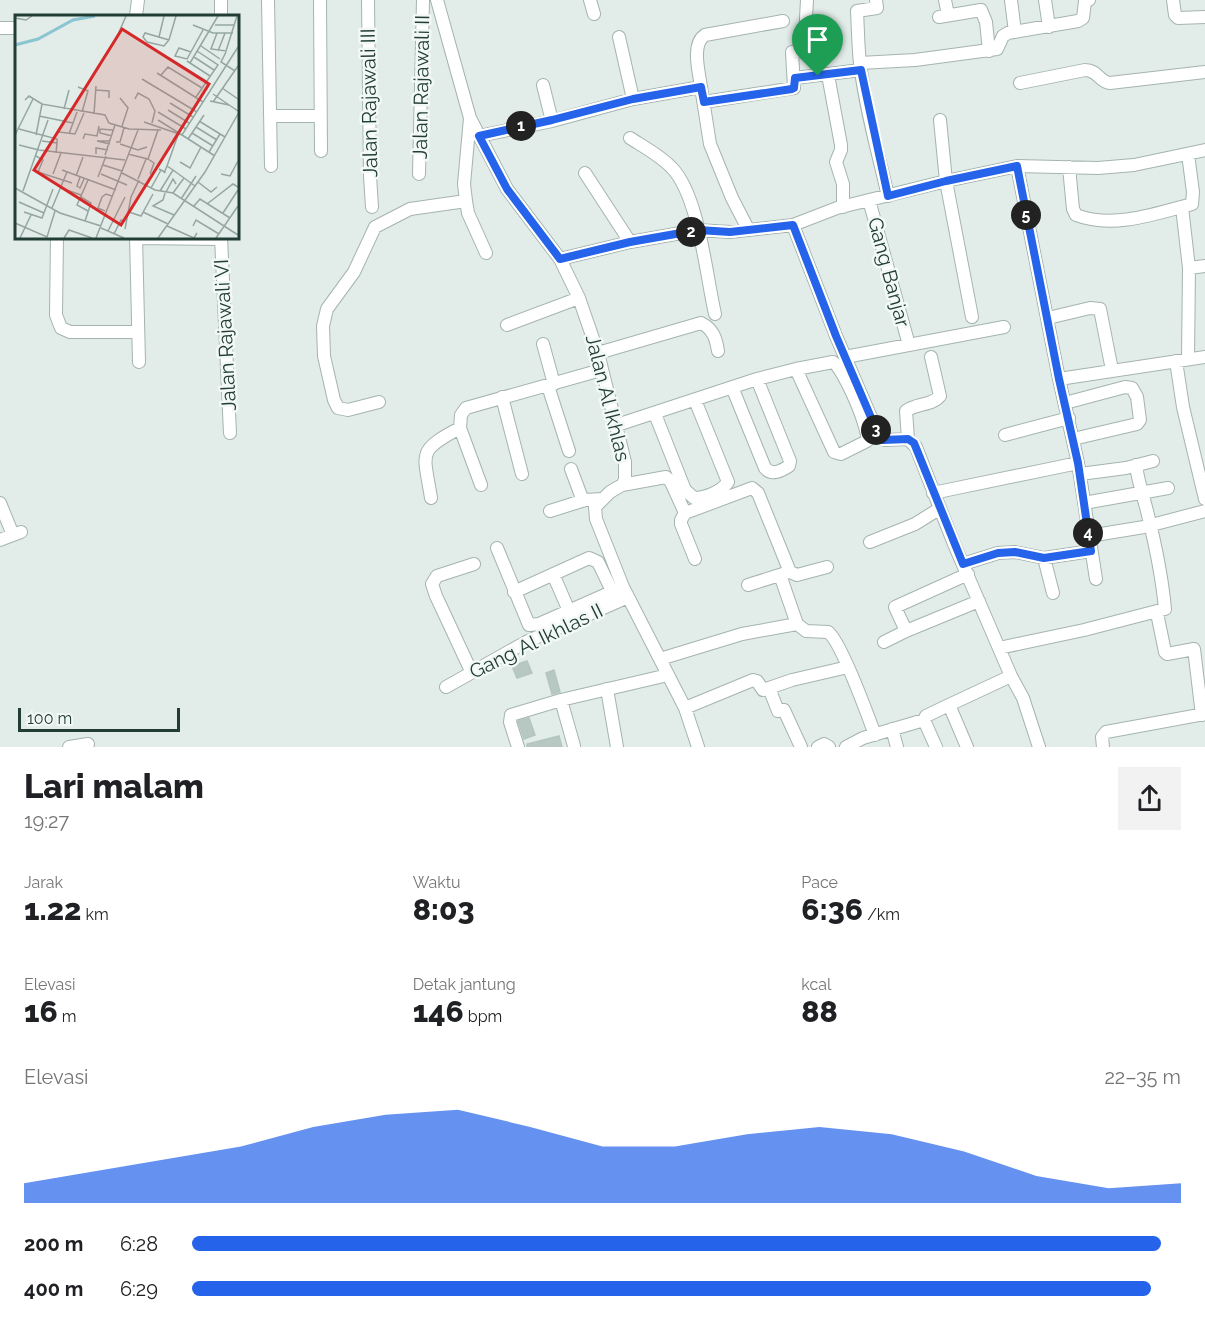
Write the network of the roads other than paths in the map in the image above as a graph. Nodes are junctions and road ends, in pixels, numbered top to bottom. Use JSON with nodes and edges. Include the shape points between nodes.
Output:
{"nodes":[{"id":1,"x":138,"y":0,"type":"edge"},
{"id":2,"x":268,"y":0,"type":"edge"},
{"id":3,"x":320,"y":0,"type":"edge"},
{"id":4,"x":368,"y":0,"type":"edge"},
{"id":5,"x":423,"y":0,"type":"edge"},
{"id":6,"x":437,"y":0,"type":"edge"},
{"id":7,"x":590,"y":0,"type":"edge"},
{"id":8,"x":807,"y":0,"type":"edge"},
{"id":9,"x":876,"y":0,"type":"edge"},
{"id":10,"x":945,"y":0,"type":"edge"},
{"id":11,"x":1011,"y":0,"type":"edge"},
{"id":12,"x":1046,"y":0,"type":"edge"},
{"id":13,"x":1089,"y":0,"type":"edge"},
{"id":14,"x":1173,"y":0,"type":"edge"},
{"id":15,"x":856,"y":6,"type":"edge"},
{"id":16,"x":594,"y":14,"type":"dead end"},
{"id":17,"x":136,"y":15,"type":"edge"},
{"id":18,"x":1205,"y":17,"type":"edge"},
{"id":19,"x":783,"y":21,"type":"dead end"},
{"id":20,"x":1049,"y":27,"type":"junction"},
{"id":21,"x":1015,"y":32,"type":"junction"},
{"id":22,"x":619,"y":37,"type":"dead end"},
{"id":23,"x":989,"y":51,"type":"junction"},
{"id":24,"x":861,"y":67,"type":"junction"},
{"id":25,"x":1205,"y":72,"type":"edge"},
{"id":26,"x":828,"y":75,"type":"junction"},
{"id":27,"x":795,"y":78,"type":"junction"},
{"id":28,"x":1020,"y":82,"type":"dead end"},
{"id":29,"x":543,"y":85,"type":"dead end"},
{"id":30,"x":701,"y":87,"type":"junction"},
{"id":31,"x":633,"y":99,"type":"junction"},
{"id":32,"x":704,"y":102,"type":"junction"},
{"id":33,"x":270,"y":116,"type":"junction"},
{"id":34,"x":320,"y":116,"type":"junction"},
{"id":35,"x":470,"y":118,"type":"junction"},
{"id":36,"x":552,"y":120,"type":"junction"},
{"id":37,"x":940,"y":120,"type":"dead end"},
{"id":38,"x":479,"y":136,"type":"junction"},
{"id":39,"x":630,"y":138,"type":"dead end"},
{"id":40,"x":1205,"y":150,"type":"edge"},
{"id":41,"x":321,"y":151,"type":"dead end"},
{"id":42,"x":1188,"y":154,"type":"junction"},
{"id":43,"x":271,"y":166,"type":"dead end"},
{"id":44,"x":1017,"y":166,"type":"junction"},
{"id":45,"x":1069,"y":167,"type":"junction"},
{"id":46,"x":585,"y":173,"type":"dead end"},
{"id":47,"x":419,"y":174,"type":"dead end"},
{"id":48,"x":946,"y":181,"type":"junction"},
{"id":49,"x":888,"y":196,"type":"junction"},
{"id":50,"x":869,"y":200,"type":"junction"},
{"id":51,"x":466,"y":201,"type":"junction"},
{"id":52,"x":372,"y":207,"type":"dead end"},
{"id":53,"x":843,"y":207,"type":"junction"},
{"id":54,"x":1182,"y":207,"type":"junction"},
{"id":55,"x":793,"y":225,"type":"junction"},
{"id":56,"x":748,"y":229,"type":"junction"},
{"id":57,"x":698,"y":230,"type":"junction"},
{"id":58,"x":57,"y":238,"type":"edge"},
{"id":59,"x":136,"y":238,"type":"edge"},
{"id":60,"x":221,"y":238,"type":"edge"},
{"id":61,"x":630,"y":242,"type":"junction"},
{"id":62,"x":486,"y":253,"type":"dead end"},
{"id":63,"x":560,"y":259,"type":"junction"},
{"id":64,"x":1205,"y":266,"type":"edge"},
{"id":65,"x":1189,"y":268,"type":"junction"},
{"id":66,"x":579,"y":298,"type":"junction"},
{"id":67,"x":715,"y":314,"type":"dead end"},
{"id":68,"x":972,"y":317,"type":"dead end"},
{"id":69,"x":1048,"y":318,"type":"junction"},
{"id":70,"x":507,"y":325,"type":"dead end"},
{"id":71,"x":1004,"y":327,"type":"dead end"},
{"id":72,"x":137,"y":332,"type":"junction"},
{"id":73,"x":543,"y":344,"type":"dead end"},
{"id":74,"x":909,"y":345,"type":"junction"},
{"id":75,"x":718,"y":351,"type":"dead end"},
{"id":76,"x":598,"y":353,"type":"junction"},
{"id":77,"x":845,"y":357,"type":"junction"},
{"id":78,"x":931,"y":357,"type":"dead end"},
{"id":79,"x":1205,"y":357,"type":"edge"},
{"id":80,"x":1182,"y":360,"type":"junction"},
{"id":81,"x":139,"y":362,"type":"dead end"},
{"id":82,"x":796,"y":369,"type":"junction"},
{"id":83,"x":601,"y":370,"type":"junction"},
{"id":84,"x":1112,"y":370,"type":"junction"},
{"id":85,"x":757,"y":379,"type":"junction"},
{"id":86,"x":1059,"y":379,"type":"junction"},
{"id":87,"x":551,"y":385,"type":"junction"},
{"id":88,"x":732,"y":387,"type":"junction"},
{"id":89,"x":502,"y":397,"type":"junction"},
{"id":90,"x":695,"y":400,"type":"junction"},
{"id":91,"x":379,"y":402,"type":"dead end"},
{"id":92,"x":1065,"y":403,"type":"junction"},
{"id":93,"x":655,"y":414,"type":"junction"},
{"id":94,"x":1069,"y":418,"type":"junction"},
{"id":95,"x":617,"y":425,"type":"junction"},
{"id":96,"x":460,"y":428,"type":"junction"},
{"id":97,"x":230,"y":433,"type":"dead end"},
{"id":98,"x":1005,"y":435,"type":"dead end"},
{"id":99,"x":908,"y":439,"type":"junction"},
{"id":100,"x":1073,"y":439,"type":"junction"},
{"id":101,"x":569,"y":450,"type":"dead end"},
{"id":102,"x":1153,"y":460,"type":"dead end"},
{"id":103,"x":1136,"y":465,"type":"junction"},
{"id":104,"x":571,"y":469,"type":"dead end"},
{"id":105,"x":1079,"y":469,"type":"junction"},
{"id":106,"x":522,"y":474,"type":"dead end"},
{"id":107,"x":481,"y":485,"type":"dead end"},
{"id":108,"x":622,"y":485,"type":"junction"},
{"id":109,"x":1168,"y":488,"type":"dead end"},
{"id":110,"x":933,"y":493,"type":"junction"},
{"id":111,"x":1141,"y":493,"type":"junction"},
{"id":112,"x":430,"y":498,"type":"dead end"},
{"id":113,"x":602,"y":499,"type":"junction"},
{"id":114,"x":1205,"y":500,"type":"edge"},
{"id":115,"x":583,"y":501,"type":"junction"},
{"id":116,"x":0,"y":503,"type":"edge"},
{"id":117,"x":1084,"y":503,"type":"junction"},
{"id":118,"x":939,"y":509,"type":"junction"},
{"id":119,"x":550,"y":511,"type":"dead end"},
{"id":120,"x":1205,"y":511,"type":"edge"},
{"id":121,"x":685,"y":513,"type":"junction"},
{"id":122,"x":1150,"y":526,"type":"junction"},
{"id":123,"x":1089,"y":536,"type":"junction"},
{"id":124,"x":0,"y":540,"type":"edge"},
{"id":125,"x":870,"y":542,"type":"dead end"},
{"id":126,"x":497,"y":548,"type":"dead end"},
{"id":127,"x":1091,"y":551,"type":"junction"},
{"id":128,"x":1044,"y":558,"type":"junction"},
{"id":129,"x":695,"y":560,"type":"dead end"},
{"id":130,"x":474,"y":564,"type":"dead end"},
{"id":131,"x":827,"y":567,"type":"dead end"},
{"id":132,"x":965,"y":569,"type":"junction"},
{"id":133,"x":785,"y":573,"type":"junction"},
{"id":134,"x":553,"y":574,"type":"junction"},
{"id":135,"x":1096,"y":579,"type":"dead end"},
{"id":136,"x":748,"y":585,"type":"dead end"},
{"id":137,"x":621,"y":591,"type":"junction"},
{"id":138,"x":514,"y":592,"type":"junction"},
{"id":139,"x":1053,"y":593,"type":"dead end"},
{"id":140,"x":979,"y":601,"type":"junction"},
{"id":141,"x":569,"y":611,"type":"junction"},
{"id":142,"x":1157,"y":613,"type":"junction"},
{"id":143,"x":797,"y":624,"type":"junction"},
{"id":144,"x":906,"y":631,"type":"junction"},
{"id":145,"x":884,"y":642,"type":"dead end"},
{"id":146,"x":999,"y":648,"type":"junction"},
{"id":147,"x":660,"y":659,"type":"junction"},
{"id":148,"x":848,"y":667,"type":"junction"},
{"id":149,"x":471,"y":672,"type":"junction"},
{"id":150,"x":668,"y":675,"type":"junction"},
{"id":151,"x":1011,"y":676,"type":"junction"},
{"id":152,"x":446,"y":687,"type":"dead end"},
{"id":153,"x":769,"y":688,"type":"junction"},
{"id":154,"x":607,"y":689,"type":"junction"},
{"id":155,"x":561,"y":700,"type":"junction"},
{"id":156,"x":951,"y":704,"type":"junction"},
{"id":157,"x":685,"y":708,"type":"junction"},
{"id":158,"x":1204,"y":714,"type":"edge"},
{"id":159,"x":924,"y":720,"type":"junction"},
{"id":160,"x":892,"y":729,"type":"junction"},
{"id":161,"x":875,"y":735,"type":"junction"},
{"id":162,"x":87,"y":744,"type":"dead end"},
{"id":163,"x":574,"y":746,"type":"edge"},
{"id":164,"x":69,"y":747,"type":"edge"},
{"id":165,"x":518,"y":747,"type":"edge"},
{"id":166,"x":617,"y":747,"type":"edge"},
{"id":167,"x":698,"y":747,"type":"edge"},
{"id":168,"x":801,"y":747,"type":"edge"},
{"id":169,"x":818,"y":747,"type":"edge"},
{"id":170,"x":829,"y":747,"type":"edge"},
{"id":171,"x":846,"y":747,"type":"edge"},
{"id":172,"x":897,"y":747,"type":"edge"},
{"id":173,"x":936,"y":747,"type":"edge"},
{"id":174,"x":967,"y":747,"type":"edge"},
{"id":175,"x":1039,"y":747,"type":"edge"},
{"id":176,"x":1103,"y":747,"type":"edge"}],
"edges":[{"from":1,"to":17,"type":"street"},
{"from":2,"to":33,"type":"street"},
{"from":3,"to":34,"type":"street"},
{"from":4,"to":52,"type":"street","name":"Jalan Rajawali III"},
{"from":5,"to":47,"type":"street","name":"Jalan Rajawali II"},
{"from":6,"to":35,"type":"street"},
{"from":7,"to":16,"type":"street"},
{"from":8,"to":27,"type":"street","via":[[808,51],[792,52]]},
{"from":9,"to":15,"type":"street","via":[[877,8]]},
{"from":10,"to":23,"type":"street","via":[[944,16],[981,10]]},
{"from":11,"to":21,"type":"street"},
{"from":12,"to":20,"type":"street"},
{"from":13,"to":20,"type":"street","via":[[1083,6],[1083,18]]},
{"from":14,"to":18,"type":"street","via":[[1178,18]]},
{"from":15,"to":24,"type":"street"},
{"from":19,"to":30,"type":"street","via":[[701,38]]},
{"from":20,"to":21,"type":"street"},
{"from":21,"to":23,"type":"street","via":[[1003,36],[1000,46]]},
{"from":22,"to":31,"type":"street"},
{"from":23,"to":24,"type":"street"},
{"from":24,"to":26,"type":"street"},
{"from":24,"to":49,"type":"street"},
{"from":25,"to":28,"type":"street","via":[[1110,83],[1094,71],[1085,70]]},
{"from":26,"to":27,"type":"street"},
{"from":26,"to":53,"type":"street","via":[[841,150],[836,162],[843,184]]},
{"from":27,"to":32,"type":"street","via":[[792,89]]},
{"from":29,"to":36,"type":"street"},
{"from":30,"to":31,"type":"street"},
{"from":30,"to":32,"type":"street"},
{"from":31,"to":36,"type":"street"},
{"from":32,"to":56,"type":"street","via":[[714,155]]},
{"from":33,"to":34,"type":"street"},
{"from":33,"to":43,"type":"street"},
{"from":34,"to":41,"type":"street"},
{"from":35,"to":38,"type":"street","name":"Jalan Al Ikhlas"},
{"from":35,"to":51,"type":"street"},
{"from":36,"to":38,"type":"street"},
{"from":37,"to":48,"type":"street"},
{"from":38,"to":63,"type":"street","name":"Jalan Al Ikhlas","via":[[507,189]]},
{"from":39,"to":57,"type":"street","via":[[672,168],[684,185]]},
{"from":40,"to":42,"type":"street"},
{"from":42,"to":45,"type":"street","via":[[1134,165]]},
{"from":42,"to":54,"type":"street","via":[[1192,204]]},
{"from":44,"to":45,"type":"street"},
{"from":44,"to":48,"type":"street"},
{"from":44,"to":69,"type":"street"},
{"from":45,"to":54,"type":"street","via":[[1076,215],[1101,222]]},
{"from":46,"to":61,"type":"street"},
{"from":48,"to":49,"type":"street"},
{"from":48,"to":68,"type":"street"},
{"from":49,"to":50,"type":"street"},
{"from":50,"to":53,"type":"street"},
{"from":50,"to":74,"type":"street","name":"Gang Banjar"},
{"from":51,"to":62,"type":"street"},
{"from":51,"to":91,"type":"street","via":[[410,209],[375,227],[354,272],[327,309],[324,356],[338,408],[348,410]]},
{"from":53,"to":55,"type":"street"},
{"from":54,"to":65,"type":"street"},
{"from":55,"to":56,"type":"street"},
{"from":55,"to":77,"type":"street"},
{"from":56,"to":57,"type":"street"},
{"from":57,"to":61,"type":"street"},
{"from":57,"to":67,"type":"street"},
{"from":58,"to":72,"type":"street","via":[[56,315],[61,328],[70,332]]},
{"from":59,"to":60,"type":"street"},
{"from":59,"to":72,"type":"street"},
{"from":60,"to":97,"type":"street","name":"Jalan Rajawali VI"},
{"from":61,"to":63,"type":"street"},
{"from":63,"to":66,"type":"street","name":"Jalan Al Ikhlas"},
{"from":64,"to":65,"type":"street"},
{"from":65,"to":80,"type":"street"},
{"from":66,"to":70,"type":"street"},
{"from":66,"to":76,"type":"street","name":"Jalan Al Ikhlas"},
{"from":69,"to":84,"type":"street","via":[[1100,309]]},
{"from":69,"to":86,"type":"street"},
{"from":71,"to":74,"type":"street"},
{"from":72,"to":81,"type":"street"},
{"from":73,"to":87,"type":"street"},
{"from":74,"to":77,"type":"street"},
{"from":75,"to":76,"type":"street","via":[[713,332],[701,323]]},
{"from":76,"to":83,"type":"street","name":"Jalan Al Ikhlas"},
{"from":77,"to":99,"type":"street","via":[[881,438]]},
{"from":78,"to":99,"type":"street","via":[[940,396],[906,411]]},
{"from":79,"to":80,"type":"street"},
{"from":80,"to":84,"type":"street"},
{"from":80,"to":114,"type":"street","via":[[1183,407]]},
{"from":82,"to":82,"type":"street","via":[[828,362],[837,365],[867,431],[867,441],[841,454],[834,452]]},
{"from":82,"to":85,"type":"street"},
{"from":83,"to":87,"type":"street"},
{"from":83,"to":95,"type":"street","name":"Jalan Al Ikhlas"},
{"from":84,"to":86,"type":"street"},
{"from":85,"to":88,"type":"street"},
{"from":85,"to":88,"type":"street","via":[[790,460],[789,466],[774,473],[765,468]]},
{"from":86,"to":92,"type":"street"},
{"from":87,"to":89,"type":"street"},
{"from":87,"to":101,"type":"street"},
{"from":88,"to":90,"type":"street"},
{"from":89,"to":96,"type":"street","via":[[466,408]]},
{"from":89,"to":106,"type":"street"},
{"from":90,"to":93,"type":"street"},
{"from":90,"to":93,"type":"street","via":[[728,482],[722,489],[700,498],[685,490]]},
{"from":92,"to":94,"type":"street"},
{"from":92,"to":100,"type":"street","via":[[1125,387],[1132,388],[1137,397],[1137,424]]},
{"from":93,"to":95,"type":"street"},
{"from":94,"to":98,"type":"street"},
{"from":94,"to":100,"type":"street"},
{"from":95,"to":108,"type":"street","name":"Jalan Al Ikhlas","via":[[626,470]]},
{"from":96,"to":107,"type":"street"},
{"from":96,"to":112,"type":"street","via":[[426,452]]},
{"from":99,"to":110,"type":"street","via":[[916,447]]},
{"from":100,"to":105,"type":"street"},
{"from":102,"to":103,"type":"street"},
{"from":103,"to":105,"type":"street"},
{"from":103,"to":111,"type":"street"},
{"from":104,"to":115,"type":"street"},
{"from":105,"to":110,"type":"street"},
{"from":105,"to":117,"type":"street"},
{"from":108,"to":113,"type":"street","name":"Jalan Al Ikhlas"},
{"from":108,"to":121,"type":"street","via":[[666,477]]},
{"from":109,"to":111,"type":"street"},
{"from":110,"to":118,"type":"street"},
{"from":111,"to":117,"type":"street"},
{"from":111,"to":122,"type":"street"},
{"from":113,"to":115,"type":"street"},
{"from":113,"to":137,"type":"street","via":[[594,512]]},
{"from":115,"to":119,"type":"street"},
{"from":116,"to":124,"type":"street","via":[[17,533]]},
{"from":117,"to":123,"type":"street"},
{"from":118,"to":125,"type":"street","via":[[915,524]]},
{"from":118,"to":132,"type":"street"},
{"from":120,"to":122,"type":"street"},
{"from":121,"to":129,"type":"street","via":[[681,524]]},
{"from":121,"to":133,"type":"street","via":[[755,489]]},
{"from":122,"to":123,"type":"street"},
{"from":122,"to":142,"type":"street","via":[[1165,609]]},
{"from":123,"to":127,"type":"street"},
{"from":126,"to":138,"type":"street"},
{"from":127,"to":128,"type":"street"},
{"from":127,"to":135,"type":"street"},
{"from":128,"to":132,"type":"street","via":[[998,553]]},
{"from":128,"to":139,"type":"street"},
{"from":130,"to":149,"type":"street","via":[[437,576],[432,584]]},
{"from":131,"to":133,"type":"street"},
{"from":132,"to":140,"type":"street"},
{"from":132,"to":144,"type":"street","via":[[895,607]]},
{"from":133,"to":136,"type":"street"},
{"from":133,"to":143,"type":"street"},
{"from":134,"to":137,"type":"street","via":[[593,558]]},
{"from":134,"to":138,"type":"street"},
{"from":134,"to":141,"type":"street"},
{"from":137,"to":141,"type":"street"},
{"from":137,"to":147,"type":"street"},
{"from":137,"to":149,"type":"street","name":"Gang Al Ikhlas II"},
{"from":138,"to":141,"type":"street","via":[[529,625]]},
{"from":140,"to":144,"type":"street"},
{"from":140,"to":146,"type":"street"},
{"from":142,"to":146,"type":"street"},
{"from":142,"to":158,"type":"street","via":[[1167,654],[1194,649]]},
{"from":143,"to":147,"type":"street","via":[[742,634]]},
{"from":143,"to":148,"type":"street","via":[[806,631],[832,635]]},
{"from":144,"to":145,"type":"street"},
{"from":146,"to":151,"type":"street"},
{"from":147,"to":150,"type":"street"},
{"from":148,"to":153,"type":"street"},
{"from":148,"to":161,"type":"street"},
{"from":149,"to":152,"type":"street","name":"Gang Al Ikhlas II"},
{"from":150,"to":154,"type":"street"},
{"from":150,"to":157,"type":"street"},
{"from":151,"to":156,"type":"street"},
{"from":151,"to":175,"type":"street","via":[[1023,698]]},
{"from":153,"to":157,"type":"street","via":[[761,690],[753,680]]},
{"from":153,"to":168,"type":"street","via":[[778,711],[784,710]]},
{"from":154,"to":155,"type":"street"},
{"from":154,"to":166,"type":"street"},
{"from":155,"to":163,"type":"street"},
{"from":155,"to":165,"type":"street","via":[[511,715]]},
{"from":156,"to":159,"type":"street"},
{"from":156,"to":174,"type":"street"},
{"from":157,"to":167,"type":"street"},
{"from":158,"to":176,"type":"street","via":[[1106,732]]},
{"from":159,"to":160,"type":"street"},
{"from":159,"to":173,"type":"street"},
{"from":160,"to":161,"type":"street"},
{"from":160,"to":172,"type":"street"},
{"from":161,"to":171,"type":"street"},
{"from":162,"to":164,"type":"street"},
{"from":169,"to":170,"type":"street"}]}
